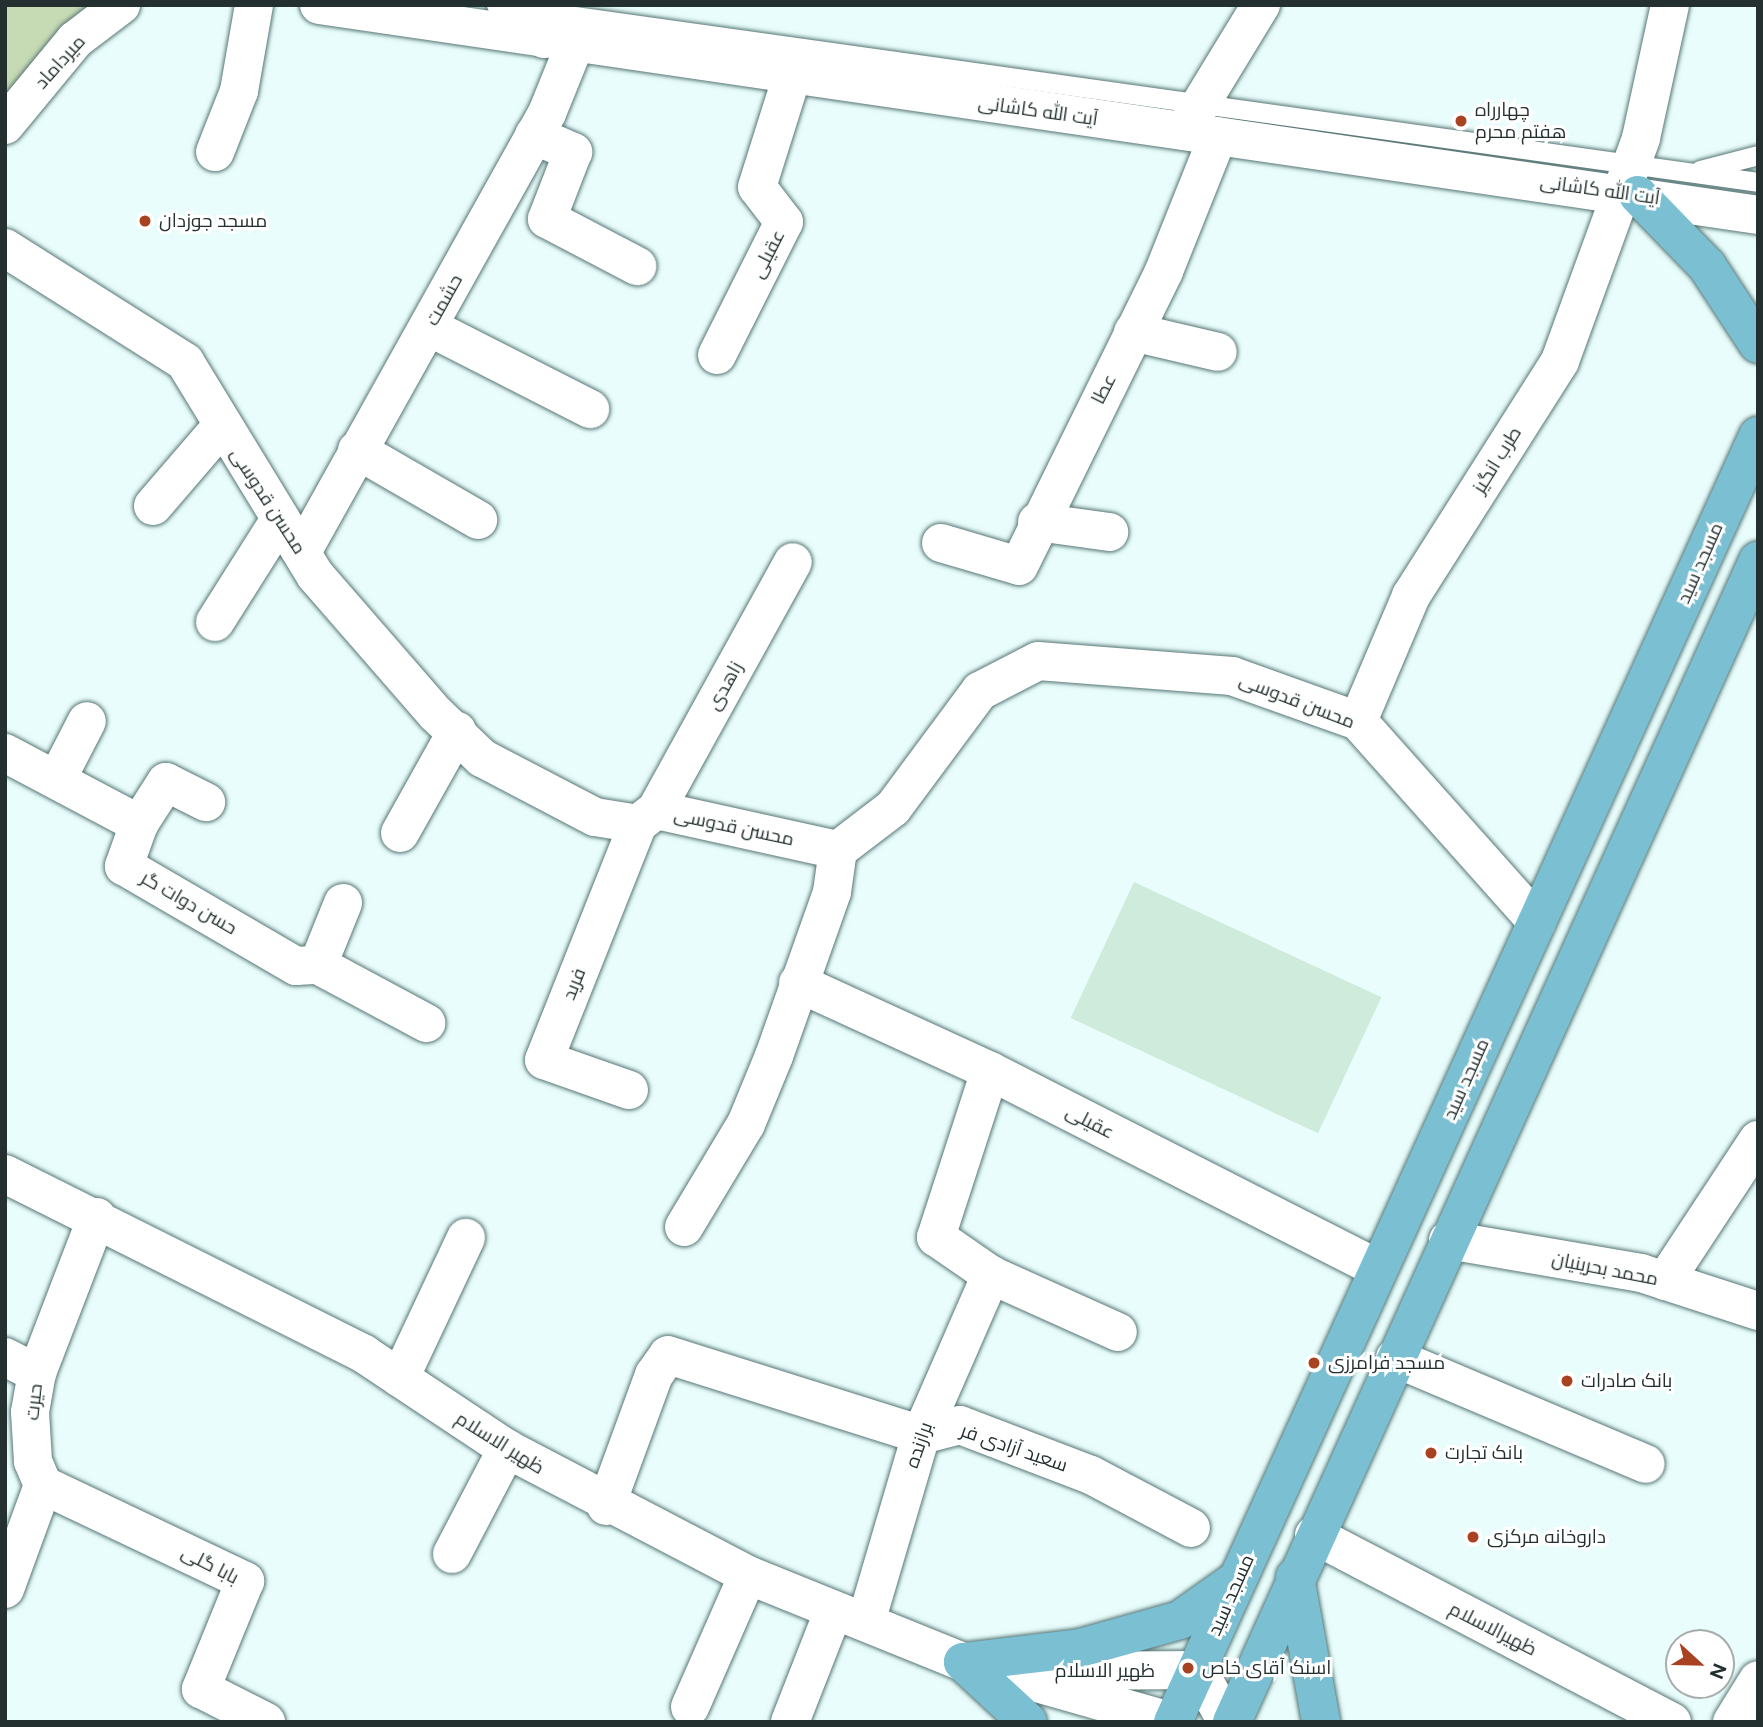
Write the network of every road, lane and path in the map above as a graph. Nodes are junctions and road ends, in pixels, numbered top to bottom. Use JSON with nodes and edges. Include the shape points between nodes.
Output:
{"nodes":[{"id":1,"x":121,"y":5,"type":"edge"},
{"id":2,"x":254,"y":5,"type":"edge"},
{"id":3,"x":319,"y":5,"type":"edge"},
{"id":4,"x":496,"y":5,"type":"edge"},
{"id":5,"x":1261,"y":5,"type":"edge"},
{"id":6,"x":1670,"y":5,"type":"edge"},
{"id":7,"x":557,"y":26,"type":"edge"},
{"id":8,"x":792,"y":76,"type":"junction"},
{"id":9,"x":1201,"y":124,"type":"junction"},
{"id":10,"x":5,"y":125,"type":"edge"},
{"id":11,"x":534,"y":135,"type":"junction"},
{"id":12,"x":215,"y":152,"type":"dead end"},
{"id":13,"x":1758,"y":155,"type":"edge"},
{"id":14,"x":1692,"y":172,"type":"junction"},
{"id":15,"x":1758,"y":182,"type":"edge"},
{"id":16,"x":1629,"y":184,"type":"junction"},
{"id":17,"x":1758,"y":215,"type":"edge"},
{"id":18,"x":5,"y":248,"type":"edge"},
{"id":19,"x":637,"y":266,"type":"dead end"},
{"id":20,"x":429,"y":327,"type":"junction"},
{"id":21,"x":1133,"y":332,"type":"junction"},
{"id":22,"x":1758,"y":344,"type":"edge"},
{"id":23,"x":1218,"y":352,"type":"dead end"},
{"id":24,"x":717,"y":355,"type":"dead end"},
{"id":25,"x":590,"y":409,"type":"dead end"},
{"id":26,"x":221,"y":427,"type":"junction"},
{"id":27,"x":1758,"y":436,"type":"edge"},
{"id":28,"x":357,"y":450,"type":"junction"},
{"id":29,"x":153,"y":506,"type":"dead end"},
{"id":30,"x":280,"y":519,"type":"junction"},
{"id":31,"x":478,"y":520,"type":"dead end"},
{"id":32,"x":1037,"y":522,"type":"junction"},
{"id":33,"x":1109,"y":532,"type":"dead end"},
{"id":34,"x":941,"y":543,"type":"dead end"},
{"id":35,"x":302,"y":552,"type":"junction"},
{"id":36,"x":1758,"y":561,"type":"edge"},
{"id":37,"x":793,"y":562,"type":"dead end"},
{"id":38,"x":215,"y":622,"type":"dead end"},
{"id":39,"x":87,"y":721,"type":"dead end"},
{"id":40,"x":1358,"y":721,"type":"junction"},
{"id":41,"x":457,"y":731,"type":"junction"},
{"id":42,"x":5,"y":753,"type":"edge"},
{"id":43,"x":57,"y":779,"type":"junction"},
{"id":44,"x":206,"y":802,"type":"dead end"},
{"id":45,"x":647,"y":817,"type":"junction"},
{"id":46,"x":139,"y":824,"type":"junction"},
{"id":47,"x":400,"y":833,"type":"dead end"},
{"id":48,"x":838,"y":850,"type":"junction"},
{"id":49,"x":343,"y":903,"type":"dead end"},
{"id":50,"x":1537,"y":922,"type":"junction"},
{"id":51,"x":318,"y":965,"type":"junction"},
{"id":52,"x":798,"y":983,"type":"junction"},
{"id":53,"x":426,"y":1023,"type":"dead end"},
{"id":54,"x":990,"y":1071,"type":"junction"},
{"id":55,"x":629,"y":1090,"type":"dead end"},
{"id":56,"x":1758,"y":1140,"type":"edge"},
{"id":57,"x":5,"y":1174,"type":"edge"},
{"id":58,"x":97,"y":1217,"type":"junction"},
{"id":59,"x":684,"y":1227,"type":"dead end"},
{"id":60,"x":466,"y":1238,"type":"dead end"},
{"id":61,"x":1448,"y":1240,"type":"junction"},
{"id":62,"x":1379,"y":1269,"type":"junction"},
{"id":63,"x":991,"y":1275,"type":"junction"},
{"id":64,"x":1647,"y":1276,"type":"junction"},
{"id":65,"x":1758,"y":1311,"type":"edge"},
{"id":66,"x":1118,"y":1332,"type":"dead end"},
{"id":67,"x":1395,"y":1358,"type":"junction"},
{"id":68,"x":21,"y":1365,"type":"edge"},
{"id":69,"x":400,"y":1378,"type":"junction"},
{"id":70,"x":921,"y":1434,"type":"junction"},
{"id":71,"x":507,"y":1450,"type":"junction"},
{"id":72,"x":1646,"y":1464,"type":"dead end"},
{"id":73,"x":43,"y":1485,"type":"junction"},
{"id":74,"x":606,"y":1506,"type":"junction"},
{"id":75,"x":1191,"y":1528,"type":"dead end"},
{"id":76,"x":1314,"y":1535,"type":"junction"},
{"id":77,"x":452,"y":1554,"type":"dead end"},
{"id":78,"x":748,"y":1575,"type":"junction"},
{"id":79,"x":1295,"y":1577,"type":"junction"},
{"id":80,"x":1238,"y":1579,"type":"junction"},
{"id":81,"x":5,"y":1589,"type":"edge"},
{"id":82,"x":850,"y":1616,"type":"junction"},
{"id":83,"x":963,"y":1662,"type":"junction"},
{"id":84,"x":1198,"y":1670,"type":"junction"},
{"id":85,"x":1012,"y":1671,"type":"junction"},
{"id":86,"x":1758,"y":1680,"type":"edge"},
{"id":87,"x":690,"y":1707,"type":"dead end"},
{"id":88,"x":267,"y":1722,"type":"edge"},
{"id":89,"x":790,"y":1722,"type":"edge"},
{"id":90,"x":1028,"y":1722,"type":"edge"},
{"id":91,"x":1173,"y":1722,"type":"edge"},
{"id":92,"x":1229,"y":1722,"type":"edge"},
{"id":93,"x":1321,"y":1722,"type":"edge"},
{"id":94,"x":1672,"y":1722,"type":"edge"},
{"id":95,"x":1732,"y":1722,"type":"edge"}],
"edges":[{"from":1,"to":10,"type":"street","name":"میرداماد","via":[[75,40]]},
{"from":2,"to":12,"type":"street","via":[[239,91]]},
{"from":3,"to":7,"type":"street","name":"آیت الله کاشانی"},
{"from":4,"to":7,"type":"lane","name":"آیت الله کاشانی"},
{"from":5,"to":9,"type":"street","name":"عطا"},
{"from":6,"to":16,"type":"street","name":"طرب انگیز"},
{"from":7,"to":8,"type":"street","name":"آیت الله کاشانی"},
{"from":7,"to":9,"type":"lane","name":"آیت الله کاشانی"},
{"from":7,"to":11,"type":"street","name":"حشمت"},
{"from":8,"to":9,"type":"street","name":"آیت الله کاشانی"},
{"from":8,"to":24,"type":"street","name":"عقیلی","via":[[757,187],[784,222]]},
{"from":9,"to":16,"type":"street","name":"آیت الله کاشانی"},
{"from":9,"to":21,"type":"street","name":"عطا"},
{"from":11,"to":19,"type":"street","via":[[573,152],[547,219]]},
{"from":11,"to":20,"type":"street","name":"حشمت"},
{"from":13,"to":14,"type":"lane"},
{"from":14,"to":15,"type":"lane","name":"آیت الله کاشانی"},
{"from":14,"to":16,"type":"lane","name":"آیت الله کاشانی"},
{"from":16,"to":17,"type":"street","name":"آیت الله کاشانی"},
{"from":16,"to":22,"type":"main road","via":[[1707,265]]},
{"from":16,"to":40,"type":"street","name":"طرب انگیز","via":[[1560,361],[1411,596]]},
{"from":18,"to":26,"type":"street","name":"محسن قدوسی","via":[[185,362]]},
{"from":20,"to":25,"type":"street"},
{"from":20,"to":28,"type":"street","name":"حشمت"},
{"from":21,"to":23,"type":"street"},
{"from":21,"to":32,"type":"street","name":"عطا"},
{"from":26,"to":29,"type":"street"},
{"from":26,"to":30,"type":"street","name":"محسن قدوسی"},
{"from":27,"to":50,"type":"main road","name":"مسجد سید"},
{"from":28,"to":31,"type":"street"},
{"from":28,"to":35,"type":"street","name":"حشمت"},
{"from":30,"to":35,"type":"street","name":"محسن قدوسی"},
{"from":30,"to":38,"type":"street"},
{"from":32,"to":33,"type":"street"},
{"from":32,"to":34,"type":"street","name":"عطا","via":[[1019,566]]},
{"from":35,"to":41,"type":"street","name":"محسن قدوسی","via":[[324,585]]},
{"from":36,"to":61,"type":"main road"},
{"from":37,"to":45,"type":"street","name":"زاهدی"},
{"from":39,"to":43,"type":"street"},
{"from":40,"to":48,"type":"street","name":"محسن قدوسی","via":[[1232,677],[1038,661],[980,691],[893,808]]},
{"from":40,"to":50,"type":"street","name":"محسن قدوسی"},
{"from":41,"to":45,"type":"street","name":"محسن قدوسی","via":[[482,758],[584,811]]},
{"from":41,"to":47,"type":"street"},
{"from":42,"to":43,"type":"street"},
{"from":43,"to":46,"type":"street"},
{"from":44,"to":46,"type":"street","via":[[166,782]]},
{"from":45,"to":48,"type":"street","name":"محسن قدوسی"},
{"from":45,"to":55,"type":"street","name":"فرید","via":[[544,1060]]},
{"from":46,"to":51,"type":"street","name":"حسن دوات گر","via":[[124,866],[296,965]]},
{"from":48,"to":52,"type":"street","via":[[832,891]]},
{"from":49,"to":51,"type":"street"},
{"from":50,"to":62,"type":"main road","name":"مسجد سید"},
{"from":51,"to":53,"type":"street","name":"حسن دوات گر"},
{"from":52,"to":54,"type":"street","name":"عقیلی"},
{"from":52,"to":59,"type":"street","via":[[746,1124]]},
{"from":54,"to":62,"type":"street","name":"عقیلی"},
{"from":54,"to":63,"type":"street","via":[[936,1237]]},
{"from":56,"to":64,"type":"street"},
{"from":57,"to":58,"type":"street","name":"ظهیر الاسلام"},
{"from":58,"to":68,"type":"street","name":"حیرت"},
{"from":58,"to":69,"type":"street","name":"ظهیر الاسلام"},
{"from":60,"to":69,"type":"street"},
{"from":61,"to":64,"type":"street","name":"محمد بحرینیان"},
{"from":61,"to":67,"type":"main road"},
{"from":62,"to":80,"type":"main road","name":"مسجد سید"},
{"from":63,"to":66,"type":"street"},
{"from":63,"to":70,"type":"street","name":"برازنده"},
{"from":64,"to":65,"type":"street","name":"محمد بحرینیان"},
{"from":67,"to":72,"type":"street"},
{"from":67,"to":76,"type":"main road"},
{"from":68,"to":73,"type":"street","name":"حیرت","via":[[33,1461]]},
{"from":69,"to":71,"type":"street","name":"ظهیر الاسلام"},
{"from":70,"to":74,"type":"street","via":[[668,1355],[654,1375]]},
{"from":70,"to":75,"type":"street","name":"سعید آزادی فر","via":[[960,1425],[1091,1475]]},
{"from":70,"to":82,"type":"street","name":"برازنده"},
{"from":71,"to":74,"type":"street","name":"ظهیر الاسلام"},
{"from":71,"to":77,"type":"street"},
{"from":73,"to":81,"type":"street"},
{"from":73,"to":88,"type":"street","name":"بابا گلی","via":[[246,1581],[201,1689]]},
{"from":74,"to":78,"type":"street","name":"ظهیر الاسلام"},
{"from":76,"to":79,"type":"main road"},
{"from":76,"to":94,"type":"street","name":"ظهیرالاسلام"},
{"from":78,"to":82,"type":"street","name":"ظهیر الاسلام"},
{"from":78,"to":87,"type":"street"},
{"from":79,"to":92,"type":"main road"},
{"from":79,"to":93,"type":"main road"},
{"from":80,"to":83,"type":"main road","via":[[1180,1620],[1080,1648]]},
{"from":80,"to":84,"type":"main road","name":"مسجد سید"},
{"from":82,"to":83,"type":"street","name":"ظهیر الاسلام"},
{"from":82,"to":89,"type":"street","name":"برازنده"},
{"from":83,"to":85,"type":"street","name":"ظهیر الاسلام"},
{"from":83,"to":90,"type":"main road"},
{"from":84,"to":85,"type":"street","name":"ظهیر الاسلام"},
{"from":84,"to":91,"type":"main road","name":"مسجد سید"},
{"from":84,"to":92,"type":"street"},
{"from":85,"to":91,"type":"street","name":"ظهیر الاسلام"},
{"from":86,"to":95,"type":"street"}]}
